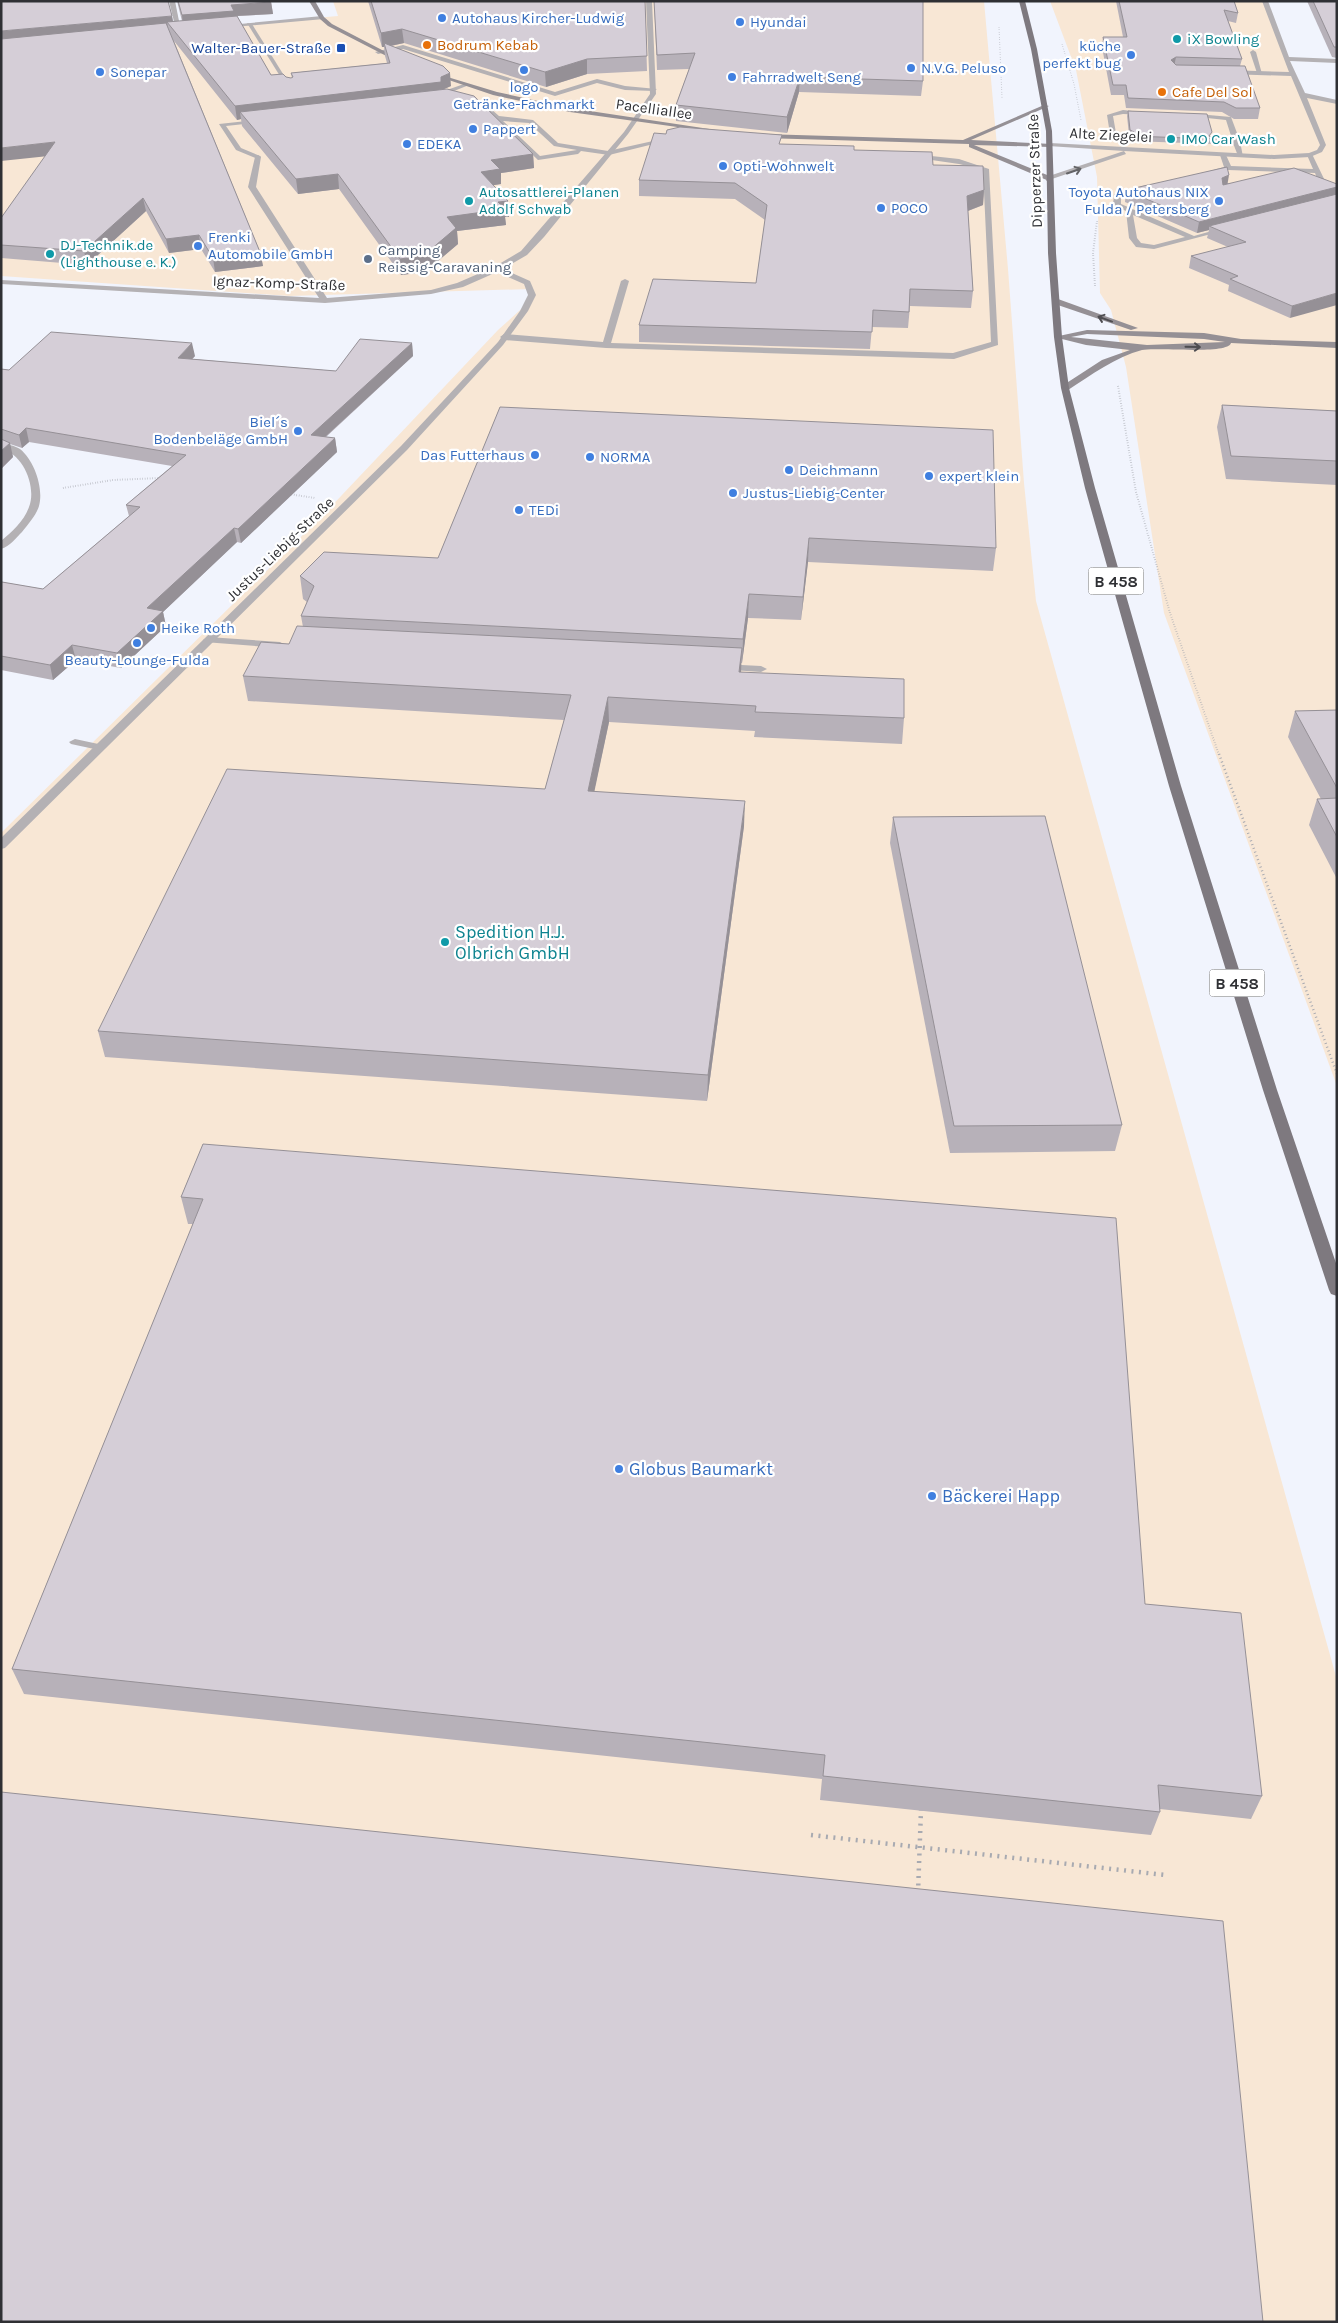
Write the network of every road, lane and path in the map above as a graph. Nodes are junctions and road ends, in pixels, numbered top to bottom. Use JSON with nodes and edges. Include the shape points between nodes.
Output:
{"nodes":[{"id":1,"x":172,"y":1,"type":"edge"},
{"id":2,"x":312,"y":1,"type":"edge"},
{"id":3,"x":649,"y":1,"type":"edge"},
{"id":4,"x":1022,"y":1,"type":"edge"},
{"id":5,"x":1265,"y":1,"type":"edge"},
{"id":6,"x":322,"y":18,"type":"junction"},
{"id":7,"x":998,"y":20,"type":"dead end"},
{"id":8,"x":249,"y":24,"type":"junction"},
{"id":9,"x":214,"y":27,"type":"edge"},
{"id":10,"x":188,"y":29,"type":"edge"},
{"id":11,"x":179,"y":30,"type":"junction"},
{"id":12,"x":169,"y":31,"type":"edge"},
{"id":13,"x":1060,"y":38,"type":"dead end"},
{"id":14,"x":378,"y":52,"type":"junction"},
{"id":15,"x":1253,"y":52,"type":"dead end"},
{"id":16,"x":1286,"y":59,"type":"junction"},
{"id":17,"x":1337,"y":61,"type":"edge"},
{"id":18,"x":411,"y":66,"type":"edge"},
{"id":19,"x":430,"y":72,"type":"edge"},
{"id":20,"x":1216,"y":72,"type":"edge"},
{"id":21,"x":1260,"y":73,"type":"junction"},
{"id":22,"x":1293,"y":74,"type":"junction"},
{"id":23,"x":466,"y":85,"type":"junction"},
{"id":24,"x":291,"y":89,"type":"edge"},
{"id":25,"x":654,"y":89,"type":"junction"},
{"id":26,"x":1304,"y":95,"type":"junction"},
{"id":27,"x":448,"y":99,"type":"junction"},
{"id":28,"x":1002,"y":99,"type":"dead end"},
{"id":29,"x":438,"y":100,"type":"edge"},
{"id":30,"x":456,"y":101,"type":"edge"},
{"id":31,"x":1337,"y":102,"type":"edge"},
{"id":32,"x":464,"y":104,"type":"edge"},
{"id":33,"x":1046,"y":106,"type":"junction"},
{"id":34,"x":1152,"y":113,"type":"edge"},
{"id":35,"x":1180,"y":114,"type":"edge"},
{"id":36,"x":497,"y":118,"type":"junction"},
{"id":37,"x":271,"y":119,"type":"edge"},
{"id":38,"x":636,"y":120,"type":"junction"},
{"id":39,"x":1081,"y":122,"type":"dead end"},
{"id":40,"x":723,"y":131,"type":"edge"},
{"id":41,"x":751,"y":134,"type":"edge"},
{"id":42,"x":680,"y":138,"type":"edge"},
{"id":43,"x":1129,"y":138,"type":"edge"},
{"id":44,"x":1213,"y":140,"type":"edge"},
{"id":45,"x":1237,"y":141,"type":"junction"},
{"id":46,"x":960,"y":142,"type":"junction"},
{"id":47,"x":758,"y":144,"type":"edge"},
{"id":48,"x":777,"y":145,"type":"edge"},
{"id":49,"x":1050,"y":146,"type":"junction"},
{"id":50,"x":584,"y":151,"type":"junction"},
{"id":51,"x":1133,"y":151,"type":"junction"},
{"id":52,"x":610,"y":152,"type":"junction"},
{"id":53,"x":1223,"y":155,"type":"junction"},
{"id":54,"x":1310,"y":155,"type":"junction"},
{"id":55,"x":902,"y":156,"type":"edge"},
{"id":56,"x":1241,"y":156,"type":"junction"},
{"id":57,"x":1228,"y":168,"type":"junction"},
{"id":58,"x":1278,"y":170,"type":"junction"},
{"id":59,"x":1318,"y":171,"type":"junction"},
{"id":60,"x":1200,"y":175,"type":"edge"},
{"id":61,"x":1281,"y":178,"type":"edge"},
{"id":62,"x":1049,"y":179,"type":"junction"},
{"id":63,"x":1154,"y":185,"type":"edge"},
{"id":64,"x":1337,"y":191,"type":"edge"},
{"id":65,"x":1129,"y":210,"type":"junction"},
{"id":66,"x":1096,"y":214,"type":"dead end"},
{"id":67,"x":1232,"y":228,"type":"edge"},
{"id":68,"x":1193,"y":238,"type":"junction"},
{"id":69,"x":498,"y":270,"type":"junction"},
{"id":70,"x":625,"y":280,"type":"dead end"},
{"id":71,"x":1,"y":282,"type":"edge"},
{"id":72,"x":1096,"y":290,"type":"dead end"},
{"id":73,"x":325,"y":301,"type":"junction"},
{"id":74,"x":1056,"y":301,"type":"junction"},
{"id":75,"x":1152,"y":334,"type":"junction"},
{"id":76,"x":504,"y":337,"type":"junction"},
{"id":77,"x":1058,"y":337,"type":"junction"},
{"id":78,"x":1241,"y":342,"type":"junction"},
{"id":79,"x":606,"y":345,"type":"junction"},
{"id":80,"x":1337,"y":345,"type":"edge"},
{"id":81,"x":1146,"y":347,"type":"junction"},
{"id":82,"x":1118,"y":386,"type":"dead end"},
{"id":83,"x":1064,"y":388,"type":"junction"},
{"id":84,"x":1,"y":446,"type":"edge"},
{"id":85,"x":162,"y":478,"type":"edge"},
{"id":86,"x":35,"y":492,"type":"junction"},
{"id":87,"x":281,"y":493,"type":"edge"},
{"id":88,"x":320,"y":499,"type":"dead end"},
{"id":89,"x":1,"y":546,"type":"edge"},
{"id":90,"x":208,"y":640,"type":"junction"},
{"id":91,"x":290,"y":646,"type":"edge"},
{"id":92,"x":712,"y":666,"type":"edge"},
{"id":93,"x":761,"y":669,"type":"dead end"},
{"id":94,"x":74,"y":742,"type":"dead end"},
{"id":95,"x":99,"y":747,"type":"junction"},
{"id":96,"x":1,"y":845,"type":"edge"},
{"id":97,"x":1337,"y":1074,"type":"edge"},
{"id":98,"x":1337,"y":1290,"type":"edge"},
{"id":99,"x":921,"y":1810,"type":"edge"},
{"id":100,"x":812,"y":1835,"type":"dead end"},
{"id":101,"x":920,"y":1848,"type":"junction"},
{"id":102,"x":1165,"y":1875,"type":"dead end"},
{"id":103,"x":918,"y":1896,"type":"edge"}],
"edges":[{"from":1,"to":11,"type":"street"},
{"from":2,"to":6,"type":"main road"},
{"from":3,"to":25,"type":"street"},
{"from":4,"to":33,"type":"main road","name":"Dipperzer Straße","number":"B 458"},
{"from":5,"to":16,"type":"street"},
{"from":6,"to":8,"type":"street"},
{"from":6,"to":14,"type":"main road"},
{"from":7,"to":28,"type":"path"},
{"from":8,"to":9,"type":"street"},
{"from":8,"to":24,"type":"street"},
{"from":10,"to":11,"type":"street"},
{"from":11,"to":12,"type":"street"},
{"from":13,"to":39,"type":"path"},
{"from":14,"to":18,"type":"main road"},
{"from":14,"to":25,"type":"street","via":[[403,48],[555,94],[597,81],[625,88]]},
{"from":15,"to":21,"type":"street"},
{"from":16,"to":17,"type":"street"},
{"from":16,"to":22,"type":"street"},
{"from":19,"to":23,"type":"main road","name":"Pacelliallee"},
{"from":20,"to":21,"type":"street"},
{"from":21,"to":22,"type":"street"},
{"from":22,"to":26,"type":"street"},
{"from":23,"to":27,"type":"street","via":[[446,92]]},
{"from":23,"to":38,"type":"main road","name":"Pacelliallee","via":[[495,94]]},
{"from":25,"to":38,"type":"street","name":"Ignaz-Komp-Straße"},
{"from":26,"to":31,"type":"street"},
{"from":26,"to":54,"type":"street","via":[[1323,145],[1320,151]]},
{"from":27,"to":29,"type":"street"},
{"from":27,"to":30,"type":"street"},
{"from":32,"to":36,"type":"street","via":[[489,110]]},
{"from":33,"to":46,"type":"main road"},
{"from":33,"to":49,"type":"main road","name":"Dipperzer Straße","number":"B 458"},
{"from":34,"to":43,"type":"street","via":[[1110,115],[1113,134]]},
{"from":35,"to":45,"type":"street","via":[[1229,118]]},
{"from":36,"to":50,"type":"street","via":[[532,121],[556,145]]},
{"from":36,"to":50,"type":"street","via":[[538,158]]},
{"from":37,"to":73,"type":"street","via":[[222,124],[238,149],[258,157],[252,186]]},
{"from":38,"to":40,"type":"main road","name":"Pacelliallee"},
{"from":38,"to":52,"type":"street","name":"Ignaz-Komp-Straße"},
{"from":41,"to":46,"type":"main road"},
{"from":42,"to":52,"type":"street"},
{"from":44,"to":45,"type":"street"},
{"from":45,"to":56,"type":"street"},
{"from":46,"to":49,"type":"main road"},
{"from":46,"to":62,"type":"main road"},
{"from":47,"to":48,"type":"street"},
{"from":49,"to":51,"type":"street","name":"Alte Ziegelei"},
{"from":49,"to":62,"type":"main road","name":"Dipperzer Straße","number":"B 458"},
{"from":50,"to":52,"type":"street"},
{"from":51,"to":53,"type":"street","name":"Alte Ziegelei"},
{"from":62,"to":51,"type":"street","one_way":true},
{"from":52,"to":69,"type":"street","name":"Ignaz-Komp-Straße","via":[[524,254]]},
{"from":53,"to":56,"type":"street","name":"Alte Ziegelei"},
{"from":53,"to":57,"type":"street"},
{"from":54,"to":56,"type":"street","name":"Alte Ziegelei"},
{"from":54,"to":59,"type":"street"},
{"from":55,"to":79,"type":"street","via":[[950,160],[986,169],[995,343],[954,356]]},
{"from":57,"to":58,"type":"street"},
{"from":57,"to":60,"type":"street"},
{"from":58,"to":59,"type":"street"},
{"from":58,"to":61,"type":"street"},
{"from":59,"to":64,"type":"street","via":[[1324,186]]},
{"from":62,"to":74,"type":"main road","name":"Dipperzer Straße","number":"B 458"},
{"from":63,"to":65,"type":"street","via":[[1118,194],[1117,205]]},
{"from":65,"to":68,"type":"street"},
{"from":65,"to":68,"type":"street","via":[[1133,238],[1139,246],[1154,247]]},
{"from":66,"to":72,"type":"path","via":[[1098,223],[1093,253]]},
{"from":67,"to":68,"type":"street"},
{"from":69,"to":73,"type":"street","name":"Ignaz-Komp-Straße","via":[[431,292]]},
{"from":69,"to":76,"type":"street","name":"Justus-Liebig-Straße","via":[[527,283],[532,295]]},
{"from":70,"to":79,"type":"street"},
{"from":71,"to":73,"type":"street","name":"Ignaz-Komp-Straße"},
{"from":75,"to":74,"type":"main road","one_way":true},
{"from":74,"to":77,"type":"main road","number":"B 458"},
{"from":75,"to":77,"type":"main road","via":[[1087,332]]},
{"from":75,"to":78,"type":"main road","via":[[1204,336]]},
{"from":76,"to":79,"type":"street"},
{"from":76,"to":90,"type":"street","name":"Justus-Liebig-Straße","via":[[405,447]]},
{"from":77,"to":81,"type":"main road","via":[[1094,344]]},
{"from":77,"to":83,"type":"main road","number":"B 458"},
{"from":78,"to":80,"type":"main road"},
{"from":81,"to":78,"type":"main road","one_way":true,"via":[[1205,347]]},
{"from":81,"to":83,"type":"main road","via":[[1105,362]]},
{"from":82,"to":97,"type":"path","via":[[1136,492],[1170,613]]},
{"from":83,"to":98,"type":"main road","number":"B 458","via":[[1175,786],[1270,1090]]},
{"from":84,"to":86,"type":"street","via":[[17,451],[35,479]]},
{"from":85,"to":86,"type":"path","via":[[112,480]]},
{"from":86,"to":89,"type":"street","via":[[35,506],[11,540]]},
{"from":87,"to":88,"type":"path"},
{"from":90,"to":91,"type":"street"},
{"from":90,"to":95,"type":"street","name":"Justus-Liebig-Straße"},
{"from":92,"to":93,"type":"street"},
{"from":94,"to":95,"type":"street"},
{"from":95,"to":96,"type":"street","name":"Justus-Liebig-Straße"},
{"from":99,"to":101,"type":"path"},
{"from":100,"to":101,"type":"path"},
{"from":101,"to":102,"type":"path"},
{"from":101,"to":103,"type":"path"}]}
